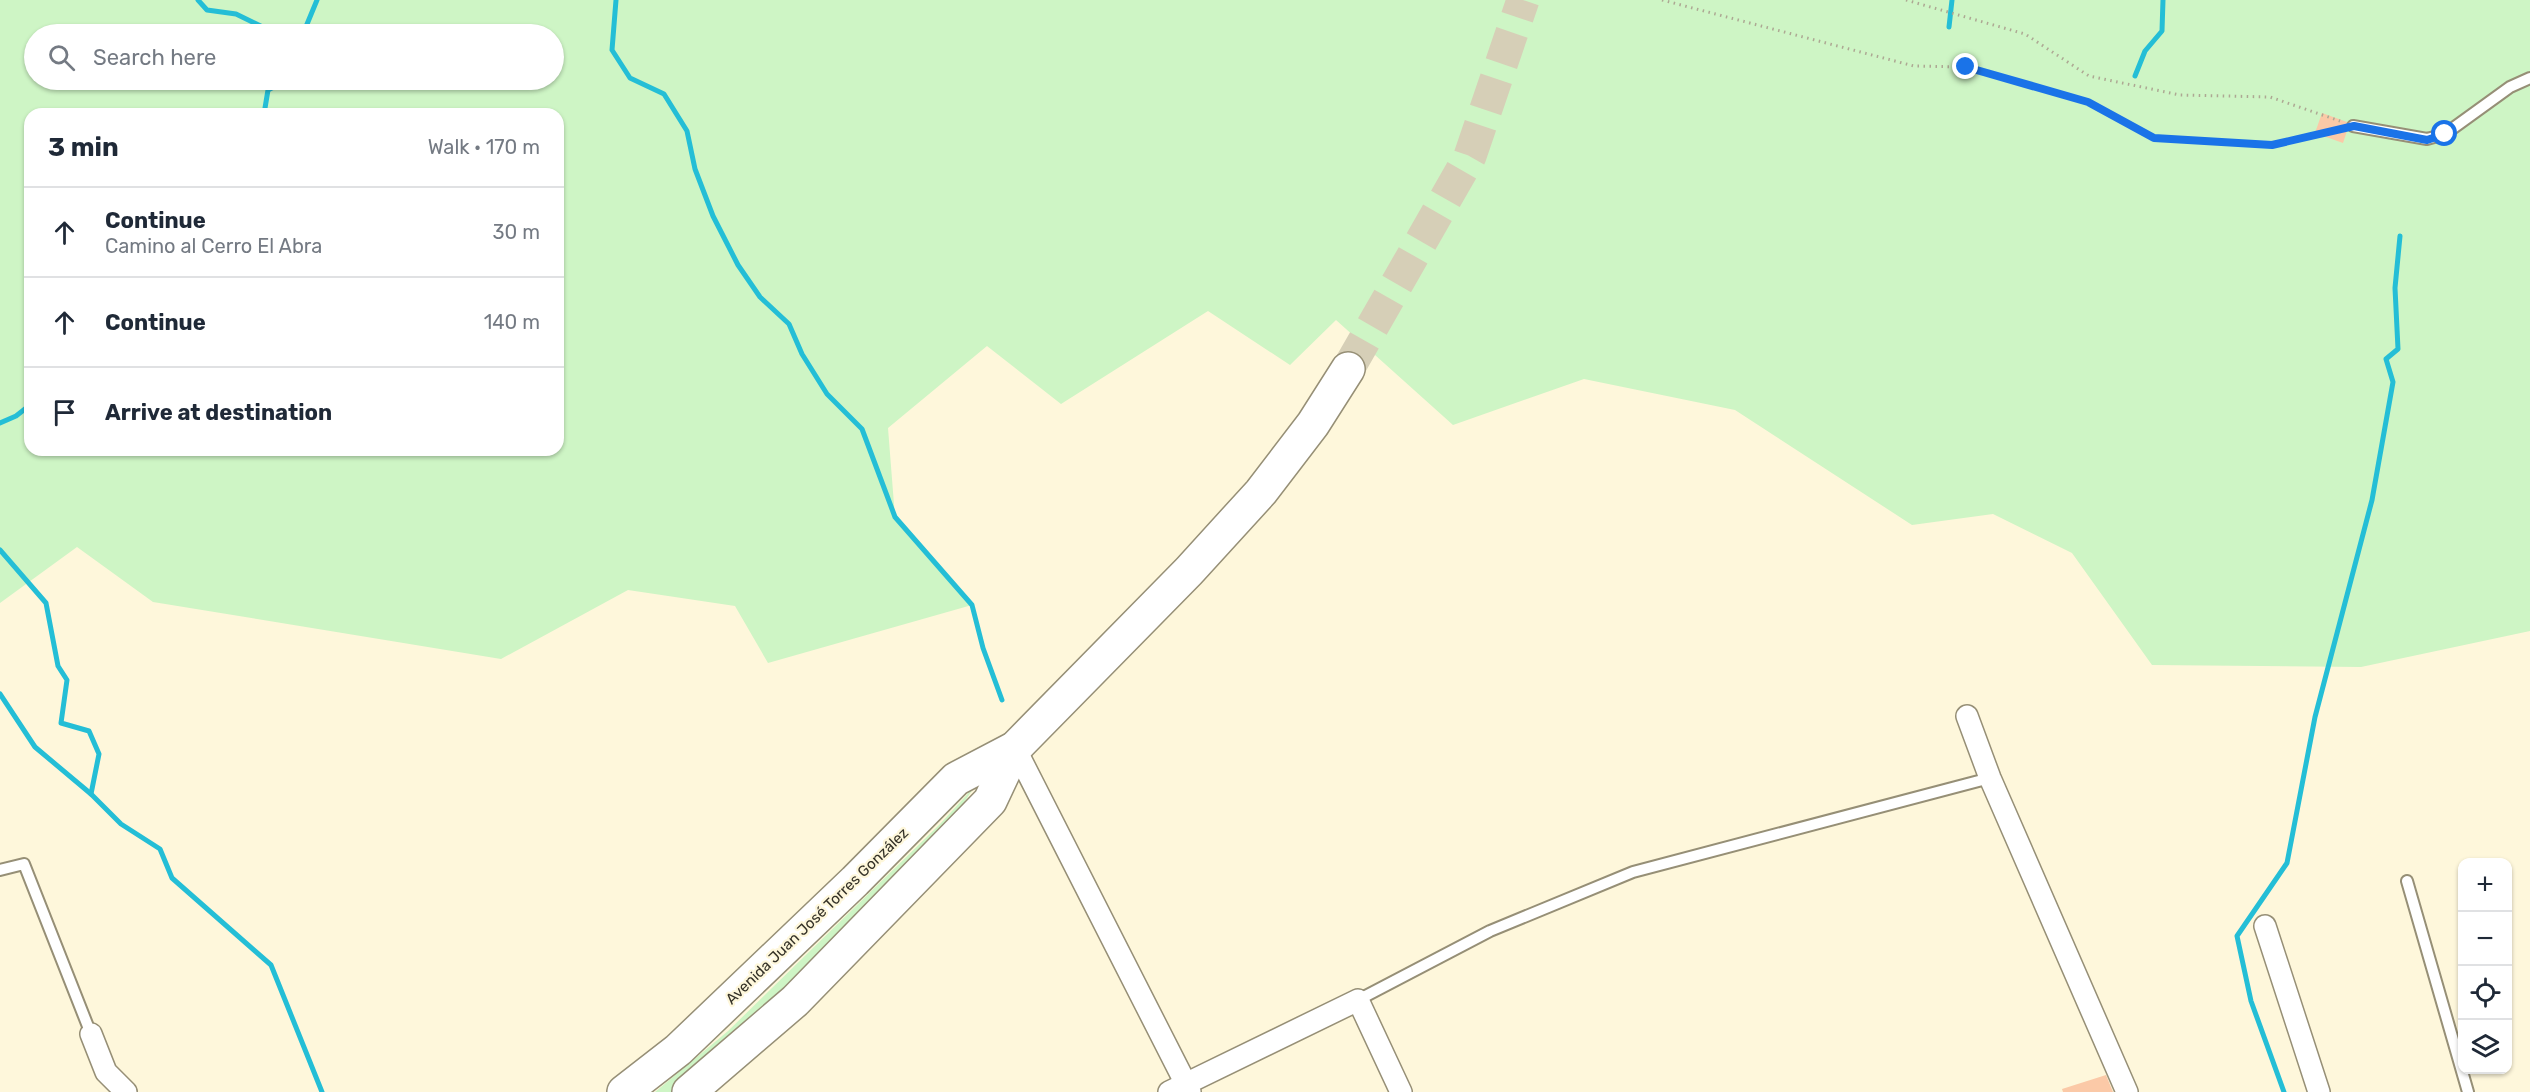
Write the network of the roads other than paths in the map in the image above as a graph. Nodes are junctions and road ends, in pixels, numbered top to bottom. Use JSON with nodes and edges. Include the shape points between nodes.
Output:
{"nodes":[{"id":1,"x":2530,"y":78,"type":"edge"},
{"id":2,"x":2354,"y":126,"type":"road end"},
{"id":3,"x":1348,"y":369,"type":"tunnel mouth"},
{"id":4,"x":1967,"y":716,"type":"dead end"},
{"id":5,"x":1015,"y":748,"type":"junction"},
{"id":6,"x":1990,"y":778,"type":"junction"},
{"id":7,"x":0,"y":870,"type":"edge"},
{"id":8,"x":2407,"y":881,"type":"dead end"},
{"id":9,"x":2265,"y":926,"type":"dead end"},
{"id":10,"x":1358,"y":1000,"type":"junction"},
{"id":11,"x":91,"y":1034,"type":"joint"},
{"id":12,"x":1182,"y":1089,"type":"edge"},
{"id":13,"x":126,"y":1092,"type":"edge"},
{"id":14,"x":624,"y":1092,"type":"edge"},
{"id":15,"x":689,"y":1092,"type":"edge"},
{"id":16,"x":1401,"y":1092,"type":"edge"},
{"id":17,"x":2127,"y":1092,"type":"edge"},
{"id":18,"x":2319,"y":1092,"type":"edge"},
{"id":19,"x":2469,"y":1092,"type":"edge"}],
"edges":[{"from":1,"to":2,"type":"lane","via":[[2510,87],[2445,134],[2427,140]]},
{"from":3,"to":5,"type":"main road","name":"Avenida Juan José Torres González","via":[[1313,424],[1261,492]]},
{"from":4,"to":6,"type":"street"},
{"from":5,"to":12,"type":"street"},
{"from":5,"to":14,"type":"main road","name":"Avenida Juan José Torres González","via":[[956,779],[686,1042]]},
{"from":5,"to":15,"type":"main road","name":"Avenida Juan José Torres González","via":[[990,801],[795,1001]]},
{"from":6,"to":10,"type":"lane","via":[[1633,872],[1490,931]]},
{"from":6,"to":17,"type":"street"},
{"from":7,"to":11,"type":"lane","via":[[24,864]]},
{"from":8,"to":19,"type":"lane"},
{"from":9,"to":18,"type":"street"},
{"from":10,"to":12,"type":"street"},
{"from":10,"to":16,"type":"street"},
{"from":11,"to":13,"type":"street","via":[[106,1072]]}]}
